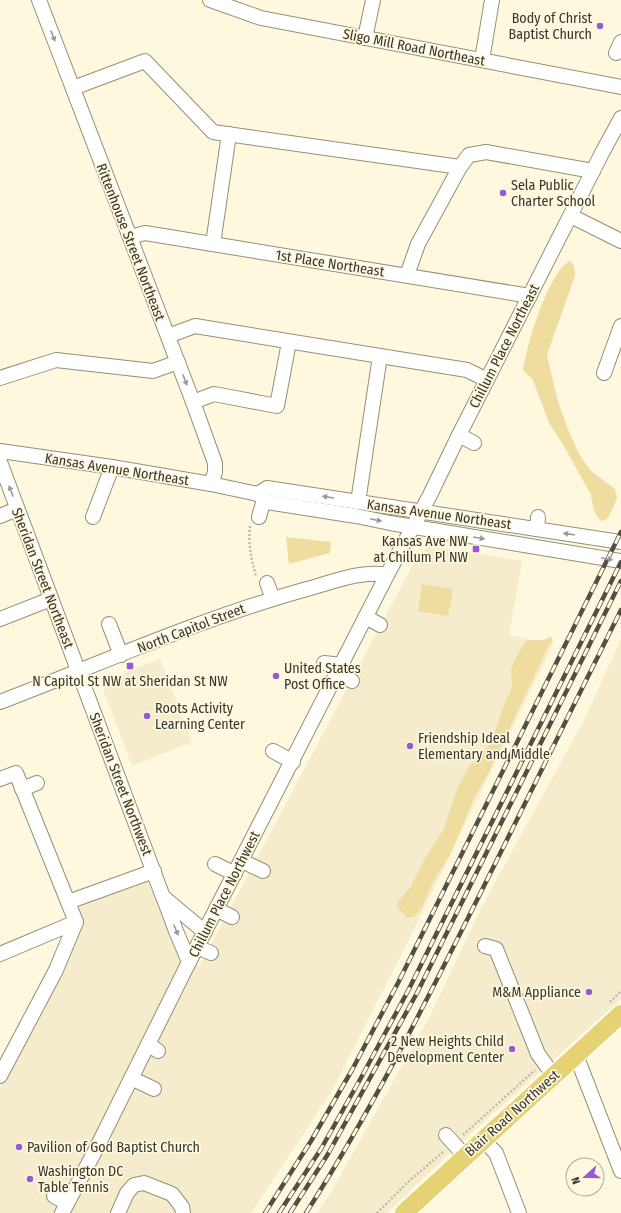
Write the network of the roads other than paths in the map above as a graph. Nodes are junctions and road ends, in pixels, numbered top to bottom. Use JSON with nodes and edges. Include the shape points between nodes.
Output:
{"nodes":[{"id":1,"x":39,"y":0,"type":"edge"},
{"id":2,"x":210,"y":0,"type":"edge"},
{"id":3,"x":373,"y":0,"type":"edge"},
{"id":4,"x":492,"y":0,"type":"edge"},
{"id":5,"x":365,"y":38,"type":"junction"},
{"id":6,"x":482,"y":60,"type":"junction"},
{"id":7,"x":621,"y":87,"type":"edge"},
{"id":8,"x":73,"y":88,"type":"junction"},
{"id":9,"x":621,"y":118,"type":"edge"},
{"id":10,"x":229,"y":134,"type":"junction"},
{"id":11,"x":460,"y":167,"type":"junction"},
{"id":12,"x":593,"y":171,"type":"junction"},
{"id":13,"x":571,"y":216,"type":"junction"},
{"id":14,"x":130,"y":237,"type":"junction"},
{"id":15,"x":621,"y":241,"type":"edge"},
{"id":16,"x":213,"y":244,"type":"junction"},
{"id":17,"x":407,"y":275,"type":"junction"},
{"id":18,"x":530,"y":296,"type":"junction"},
{"id":19,"x":621,"y":326,"type":"edge"},
{"id":20,"x":168,"y":336,"type":"junction"},
{"id":21,"x":289,"y":342,"type":"junction"},
{"id":22,"x":380,"y":356,"type":"junction"},
{"id":23,"x":178,"y":362,"type":"junction"},
{"id":24,"x":604,"y":373,"type":"dead end"},
{"id":25,"x":0,"y":378,"type":"edge"},
{"id":26,"x":487,"y":380,"type":"junction"},
{"id":27,"x":193,"y":402,"type":"junction"},
{"id":28,"x":459,"y":435,"type":"junction"},
{"id":29,"x":474,"y":443,"type":"dead end"},
{"id":30,"x":0,"y":451,"type":"edge"},
{"id":31,"x":0,"y":462,"type":"edge"},
{"id":32,"x":112,"y":467,"type":"junction"},
{"id":33,"x":211,"y":484,"type":"junction"},
{"id":34,"x":261,"y":496,"type":"junction"},
{"id":35,"x":358,"y":502,"type":"junction"},
{"id":36,"x":17,"y":509,"type":"junction"},
{"id":37,"x":422,"y":511,"type":"junction"},
{"id":38,"x":0,"y":516,"type":"edge"},
{"id":39,"x":93,"y":517,"type":"dead end"},
{"id":40,"x":255,"y":519,"type":"road end"},
{"id":41,"x":413,"y":526,"type":"junction"},
{"id":42,"x":621,"y":542,"type":"edge"},
{"id":43,"x":621,"y":561,"type":"edge"},
{"id":44,"x":387,"y":575,"type":"junction"},
{"id":45,"x":262,"y":581,"type":"road end"},
{"id":46,"x":51,"y":599,"type":"junction"},
{"id":47,"x":273,"y":599,"type":"junction"},
{"id":48,"x":366,"y":617,"type":"junction"},
{"id":49,"x":0,"y":619,"type":"edge"},
{"id":50,"x":109,"y":624,"type":"dead end"},
{"id":51,"x":380,"y":625,"type":"dead end"},
{"id":52,"x":121,"y":655,"type":"junction"},
{"id":53,"x":324,"y":663,"type":"dead end"},
{"id":54,"x":340,"y":669,"type":"junction"},
{"id":55,"x":78,"y":671,"type":"junction"},
{"id":56,"x":352,"y":681,"type":"dead end"},
{"id":57,"x":0,"y":702,"type":"edge"},
{"id":58,"x":272,"y":751,"type":"dead end"},
{"id":59,"x":293,"y":762,"type":"junction"},
{"id":60,"x":0,"y":779,"type":"edge"},
{"id":61,"x":37,"y":783,"type":"dead end"},
{"id":62,"x":22,"y":789,"type":"junction"},
{"id":63,"x":242,"y":861,"type":"junction"},
{"id":64,"x":215,"y":864,"type":"dead end"},
{"id":65,"x":154,"y":871,"type":"junction"},
{"id":66,"x":263,"y":871,"type":"dead end"},
{"id":67,"x":235,"y":874,"type":"junction"},
{"id":68,"x":163,"y":897,"type":"junction"},
{"id":69,"x":68,"y":902,"type":"junction"},
{"id":70,"x":216,"y":909,"type":"junction"},
{"id":71,"x":232,"y":917,"type":"dead end"},
{"id":72,"x":76,"y":922,"type":"junction"},
{"id":73,"x":205,"y":932,"type":"junction"},
{"id":74,"x":484,"y":946,"type":"dead end"},
{"id":75,"x":197,"y":947,"type":"junction"},
{"id":76,"x":211,"y":953,"type":"dead end"},
{"id":77,"x":0,"y":954,"type":"edge"},
{"id":78,"x":189,"y":962,"type":"junction"},
{"id":79,"x":621,"y":1014,"type":"edge"},
{"id":80,"x":576,"y":1055,"type":"junction"},
{"id":81,"x":0,"y":1076,"type":"edge"},
{"id":82,"x":554,"y":1076,"type":"junction"},
{"id":83,"x":131,"y":1078,"type":"junction"},
{"id":84,"x":154,"y":1089,"type":"dead end"},
{"id":85,"x":446,"y":1135,"type":"dead end"},
{"id":86,"x":483,"y":1140,"type":"junction"},
{"id":87,"x":465,"y":1156,"type":"junction"},
{"id":88,"x":621,"y":1171,"type":"edge"},
{"id":89,"x":54,"y":1196,"type":"dead end"},
{"id":90,"x":64,"y":1210,"type":"edge"},
{"id":91,"x":118,"y":1213,"type":"edge"},
{"id":92,"x":183,"y":1213,"type":"edge"},
{"id":93,"x":404,"y":1213,"type":"edge"},
{"id":94,"x":518,"y":1213,"type":"edge"}],
"edges":[{"from":1,"to":8,"type":"street","name":"Rittenhouse Street Northeast","one_way":true},
{"from":2,"to":5,"type":"street","name":"Sligo Mill Road Northeast","via":[[261,18]]},
{"from":3,"to":5,"type":"street"},
{"from":4,"to":6,"type":"street"},
{"from":5,"to":6,"type":"street","name":"Sligo Mill Road Northeast"},
{"from":6,"to":7,"type":"street","name":"Sligo Mill Road Northeast"},
{"from":8,"to":10,"type":"street","via":[[145,60],[213,132]]},
{"from":8,"to":14,"type":"street","name":"Rittenhouse Street Northeast"},
{"from":9,"to":12,"type":"street","name":"Chillum Place Northeast"},
{"from":10,"to":11,"type":"street"},
{"from":10,"to":16,"type":"street"},
{"from":11,"to":12,"type":"street","via":[[469,155],[486,152]]},
{"from":11,"to":17,"type":"street","via":[[418,244]]},
{"from":12,"to":13,"type":"street","name":"Chillum Place Northeast"},
{"from":13,"to":15,"type":"street"},
{"from":13,"to":18,"type":"street","name":"Chillum Place Northeast"},
{"from":14,"to":16,"type":"street","name":"1st Place Northeast","via":[[145,233]]},
{"from":14,"to":20,"type":"street","name":"Rittenhouse Street Northeast"},
{"from":16,"to":17,"type":"street","name":"1st Place Northeast"},
{"from":17,"to":18,"type":"street","name":"1st Place Northeast"},
{"from":18,"to":26,"type":"street","name":"Chillum Place Northeast"},
{"from":19,"to":24,"type":"street"},
{"from":20,"to":21,"type":"street","via":[[195,326]]},
{"from":20,"to":23,"type":"street","name":"Rittenhouse Street Northeast"},
{"from":21,"to":22,"type":"street"},
{"from":21,"to":27,"type":"street","via":[[277,406],[214,394]]},
{"from":22,"to":26,"type":"street","via":[[467,370]]},
{"from":22,"to":35,"type":"street"},
{"from":23,"to":25,"type":"street","via":[[154,371],[56,360]]},
{"from":23,"to":27,"type":"street","name":"Rittenhouse Street Northeast","one_way":true},
{"from":26,"to":28,"type":"street","name":"Chillum Place Northeast"},
{"from":27,"to":33,"type":"street","name":"Rittenhouse Street Northeast","via":[[215,463]]},
{"from":28,"to":29,"type":"street"},
{"from":28,"to":37,"type":"street","name":"Chillum Place Northeast"},
{"from":30,"to":32,"type":"street","name":"Kansas Avenue Northeast"},
{"from":36,"to":31,"type":"street","name":"Sheridan Street Northeast","one_way":true},
{"from":32,"to":33,"type":"street","name":"Kansas Avenue Northeast"},
{"from":32,"to":39,"type":"street"},
{"from":33,"to":34,"type":"street","name":"Kansas Avenue Northeast"},
{"from":35,"to":34,"type":"street","name":"Kansas Avenue Northeast","one_way":true,"via":[[267,488]]},
{"from":34,"to":40,"type":"street"},
{"from":34,"to":41,"type":"street","name":"Kansas Avenue Northeast","one_way":true,"via":[[267,502]]},
{"from":35,"to":37,"type":"street","name":"Kansas Avenue Northeast"},
{"from":36,"to":38,"type":"street"},
{"from":36,"to":46,"type":"street","name":"Sheridan Street Northeast"},
{"from":37,"to":41,"type":"street","name":"Chillum Place Northeast"},
{"from":42,"to":37,"type":"street","name":"Kansas Avenue Northeast","one_way":true,"via":[[538,523],[492,516]]},
{"from":41,"to":43,"type":"street","name":"Kansas Avenue Northeast","one_way":true},
{"from":41,"to":44,"type":"street","name":"Chillum Place Northeast"},
{"from":44,"to":47,"type":"street","name":"North Capitol Street","via":[[357,576]]},
{"from":44,"to":48,"type":"street","name":"Chillum Place Northwest"},
{"from":45,"to":47,"type":"street"},
{"from":46,"to":49,"type":"street"},
{"from":46,"to":55,"type":"street","name":"Sheridan Street Northeast"},
{"from":47,"to":52,"type":"street","name":"North Capitol Street","via":[[221,616]]},
{"from":48,"to":51,"type":"street"},
{"from":48,"to":54,"type":"street","name":"Chillum Place Northwest"},
{"from":50,"to":52,"type":"street"},
{"from":52,"to":55,"type":"street","name":"North Capitol Street"},
{"from":53,"to":54,"type":"street"},
{"from":54,"to":56,"type":"street"},
{"from":54,"to":59,"type":"street","name":"Chillum Place Northwest"},
{"from":55,"to":57,"type":"street","name":"North Capitol Street"},
{"from":55,"to":65,"type":"street","name":"Sheridan Street Northwest"},
{"from":58,"to":59,"type":"street"},
{"from":59,"to":63,"type":"street","name":"Chillum Place Northwest"},
{"from":60,"to":62,"type":"street","via":[[16,773]]},
{"from":61,"to":62,"type":"street"},
{"from":62,"to":69,"type":"street"},
{"from":63,"to":66,"type":"street"},
{"from":63,"to":67,"type":"street","name":"Chillum Place Northwest"},
{"from":64,"to":67,"type":"street"},
{"from":65,"to":68,"type":"street","name":"Sheridan Street Northwest"},
{"from":65,"to":69,"type":"street"},
{"from":67,"to":70,"type":"street","name":"Chillum Place Northwest"},
{"from":68,"to":73,"type":"street"},
{"from":68,"to":78,"type":"street","name":"Sheridan Street Northwest","one_way":true},
{"from":69,"to":72,"type":"street"},
{"from":70,"to":71,"type":"street"},
{"from":70,"to":73,"type":"street","name":"Chillum Place Northwest"},
{"from":72,"to":77,"type":"street"},
{"from":72,"to":81,"type":"street","via":[[56,970]]},
{"from":73,"to":75,"type":"street","name":"Chillum Place Northwest"},
{"from":74,"to":82,"type":"street","via":[[496,950],[538,1054]]},
{"from":75,"to":76,"type":"street"},
{"from":75,"to":78,"type":"street","name":"Chillum Place Northwest"},
{"from":78,"to":83,"type":"street","name":"Chillum Place Northwest","via":[[153,1048]]},
{"from":79,"to":80,"type":"main road","name":"Blair Road Northwest"},
{"from":80,"to":82,"type":"main road","name":"Blair Road Northwest"},
{"from":80,"to":88,"type":"street"},
{"from":82,"to":86,"type":"main road","name":"Blair Road Northwest"},
{"from":83,"to":84,"type":"street"},
{"from":83,"to":90,"type":"street","name":"Chillum Place Northwest"},
{"from":85,"to":87,"type":"street"},
{"from":86,"to":87,"type":"main road","name":"Blair Road Northwest"},
{"from":86,"to":94,"type":"street","via":[[496,1153]]},
{"from":87,"to":93,"type":"main road","name":"Blair Road Northwest"},
{"from":89,"to":90,"type":"street"},
{"from":91,"to":92,"type":"street","via":[[127,1193],[134,1185],[144,1183],[172,1194],[182,1207]]}]}
